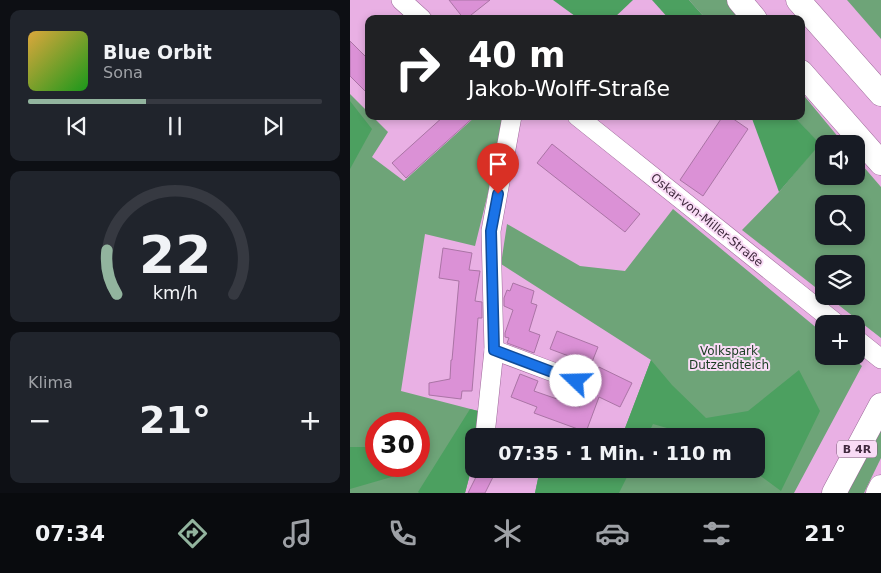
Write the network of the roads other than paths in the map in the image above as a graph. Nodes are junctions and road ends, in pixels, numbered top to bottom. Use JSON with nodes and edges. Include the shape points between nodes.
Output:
{"nodes":[{"id":1,"x":401,"y":0,"type":"edge"},
{"id":2,"x":739,"y":0,"type":"edge"},
{"id":3,"x":798,"y":0,"type":"edge"},
{"id":4,"x":418,"y":15,"type":"edge"},
{"id":5,"x":752,"y":15,"type":"edge"},
{"id":6,"x":805,"y":77,"type":"edge"},
{"id":7,"x":881,"y":94,"type":"edge"},
{"id":8,"x":511,"y":120,"type":"edge"},
{"id":9,"x":583,"y":120,"type":"edge"},
{"id":10,"x":881,"y":163,"type":"edge"},
{"id":11,"x":826,"y":315,"type":"edge"},
{"id":12,"x":865,"y":347,"type":"edge"},
{"id":13,"x":494,"y":350,"type":"junction"},
{"id":14,"x":881,"y":359,"type":"edge"},
{"id":15,"x":576,"y":381,"type":"dead end"},
{"id":16,"x":881,"y":405,"type":"edge"},
{"id":17,"x":486,"y":428,"type":"edge"},
{"id":18,"x":881,"y":487,"type":"edge"},
{"id":19,"x":834,"y":493,"type":"edge"},
{"id":20,"x":878,"y":493,"type":"edge"}],
"edges":[{"from":1,"to":4,"type":"street"},
{"from":2,"to":5,"type":"main road"},
{"from":3,"to":7,"type":"main road"},
{"from":6,"to":10,"type":"main road"},
{"from":8,"to":13,"type":"street","via":[[491,231]]},
{"from":9,"to":11,"type":"street","name":"Oskar-von-Miller-Straße"},
{"from":12,"to":14,"type":"street"},
{"from":13,"to":15,"type":"street"},
{"from":13,"to":17,"type":"street"},
{"from":16,"to":19,"type":"main road","number":"B 4R"},
{"from":18,"to":20,"type":"main road"}]}
